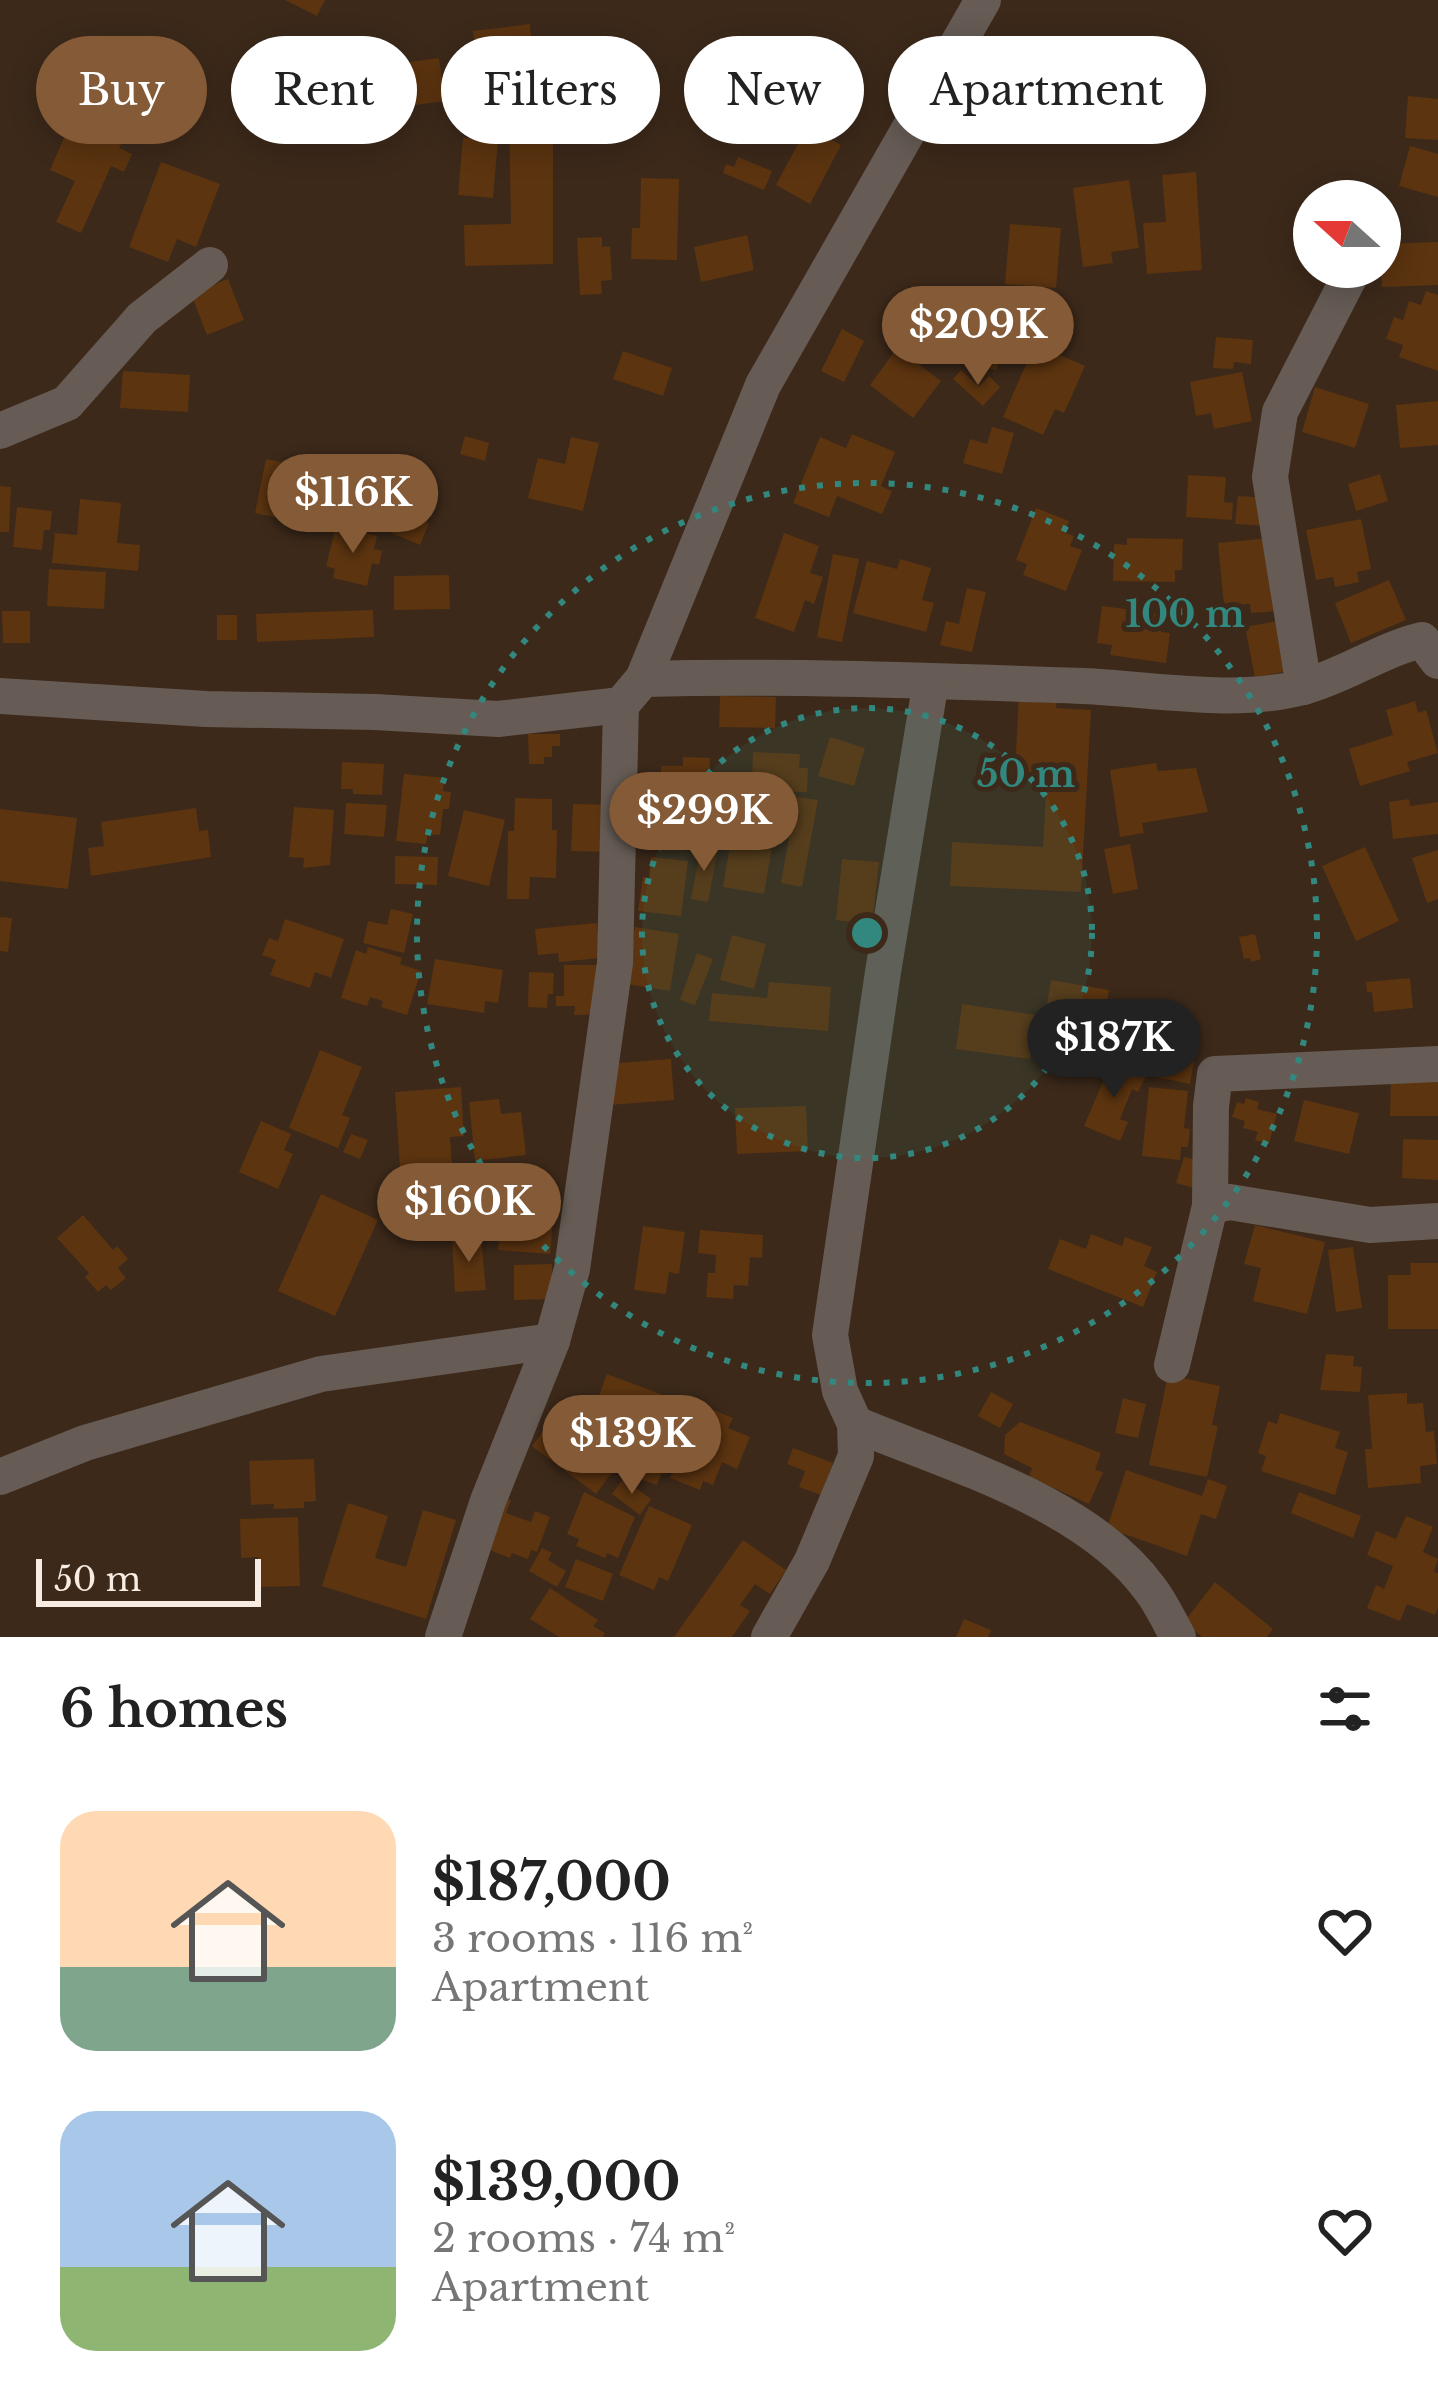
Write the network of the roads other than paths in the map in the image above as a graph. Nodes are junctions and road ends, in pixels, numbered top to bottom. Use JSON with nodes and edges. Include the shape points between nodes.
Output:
{"nodes":[{"id":1,"x":983,"y":0,"type":"edge"},
{"id":2,"x":210,"y":265,"type":"dead end"},
{"id":3,"x":1344,"y":288,"type":"edge"},
{"id":4,"x":0,"y":431,"type":"edge"},
{"id":5,"x":1438,"y":661,"type":"edge"},
{"id":6,"x":931,"y":681,"type":"junction"},
{"id":7,"x":1304,"y":687,"type":"junction"},
{"id":8,"x":632,"y":692,"type":"junction"},
{"id":9,"x":0,"y":696,"type":"edge"},
{"id":10,"x":1438,"y":1064,"type":"edge"},
{"id":11,"x":1210,"y":1206,"type":"junction"},
{"id":12,"x":1438,"y":1221,"type":"edge"},
{"id":13,"x":552,"y":1341,"type":"junction"},
{"id":14,"x":1172,"y":1365,"type":"dead end"},
{"id":15,"x":855,"y":1424,"type":"junction"},
{"id":16,"x":0,"y":1477,"type":"edge"},
{"id":17,"x":443,"y":1637,"type":"edge"},
{"id":18,"x":769,"y":1637,"type":"edge"},
{"id":19,"x":1178,"y":1637,"type":"edge"}],
"edges":[{"from":1,"to":8,"type":"street","via":[[763,385]]},
{"from":2,"to":4,"type":"street","via":[[142,318],[67,403]]},
{"from":3,"to":7,"type":"street","via":[[1280,412],[1270,477]]},
{"from":5,"to":7,"type":"street","via":[[1423,640]]},
{"from":6,"to":7,"type":"street","via":[[1238,695]]},
{"from":6,"to":8,"type":"street","via":[[749,676]]},
{"from":6,"to":15,"type":"street","via":[[830,1335],[839,1391]]},
{"from":8,"to":9,"type":"street","via":[[499,719]]},
{"from":8,"to":13,"type":"street","via":[[615,962],[572,1269]]},
{"from":10,"to":11,"type":"street","via":[[1215,1074]]},
{"from":11,"to":12,"type":"street","via":[[1230,1202],[1370,1225]]},
{"from":11,"to":14,"type":"street"},
{"from":13,"to":16,"type":"street","via":[[321,1374],[85,1443]]},
{"from":13,"to":17,"type":"street"},
{"from":15,"to":18,"type":"street","via":[[856,1456],[838,1504]]},
{"from":15,"to":19,"type":"street","via":[[1091,1531],[1149,1587]]}]}
